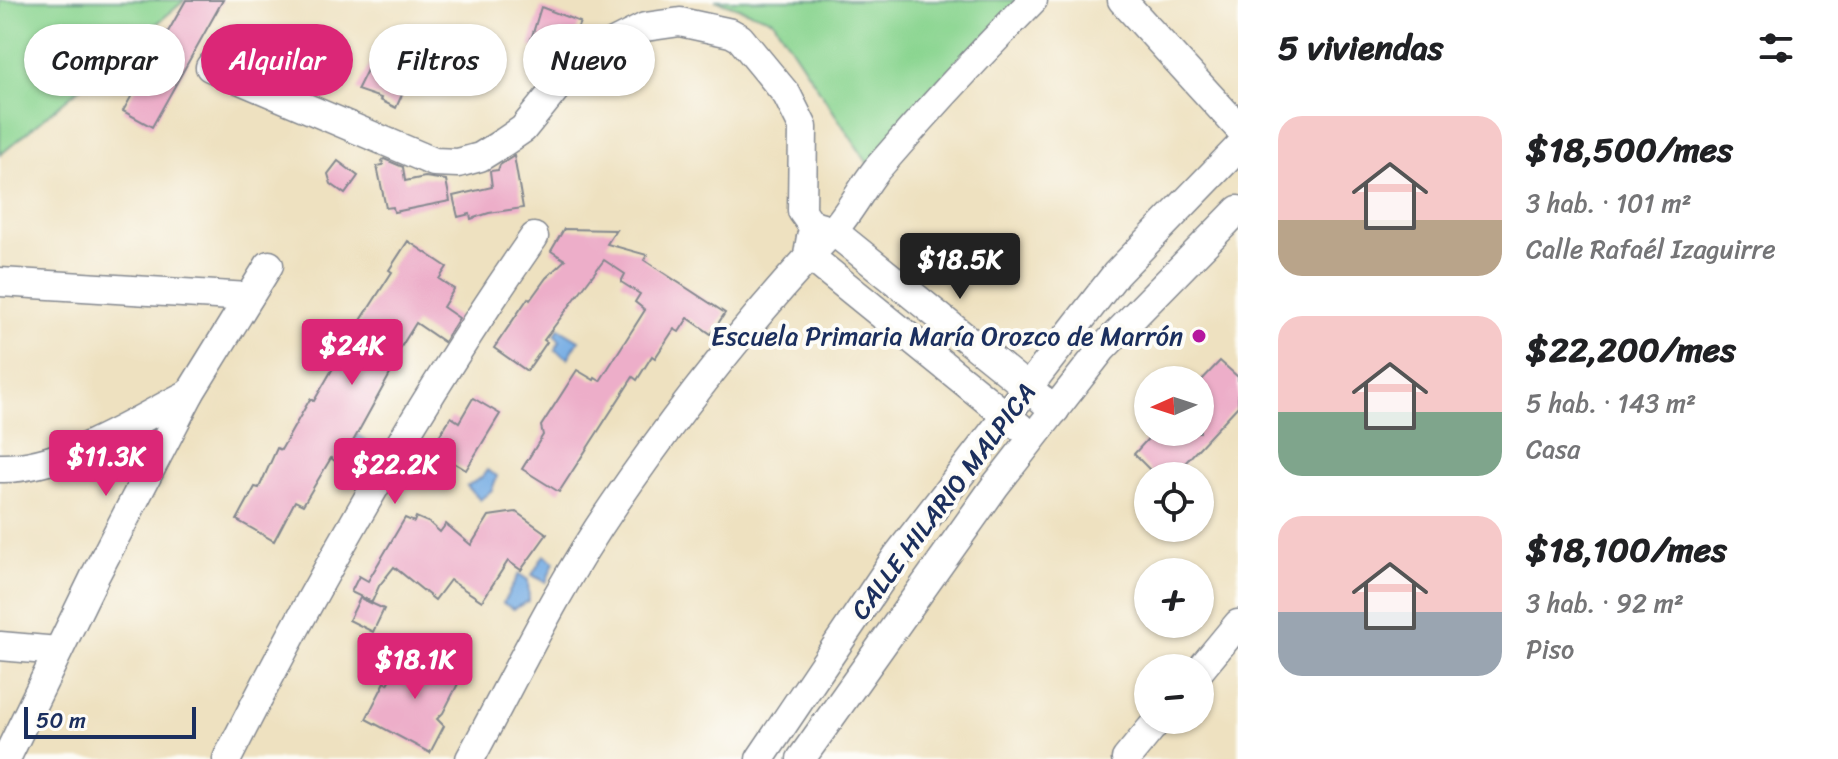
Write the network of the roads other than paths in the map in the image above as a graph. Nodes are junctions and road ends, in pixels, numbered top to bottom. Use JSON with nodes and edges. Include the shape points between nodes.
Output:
{"nodes":[{"id":1,"x":1033,"y":0,"type":"edge"},
{"id":2,"x":1122,"y":0,"type":"edge"},
{"id":3,"x":278,"y":96,"type":"edge"},
{"id":4,"x":1238,"y":127,"type":"edge"},
{"id":5,"x":1238,"y":148,"type":"edge"},
{"id":6,"x":1238,"y":210,"type":"edge"},
{"id":7,"x":823,"y":228,"type":"junction"},
{"id":8,"x":534,"y":237,"type":"dead end"},
{"id":9,"x":808,"y":255,"type":"junction"},
{"id":10,"x":269,"y":265,"type":"dead end"},
{"id":11,"x":0,"y":282,"type":"edge"},
{"id":12,"x":249,"y":297,"type":"junction"},
{"id":13,"x":1026,"y":388,"type":"junction"},
{"id":14,"x":190,"y":393,"type":"junction"},
{"id":15,"x":1055,"y":410,"type":"junction"},
{"id":16,"x":1005,"y":417,"type":"junction"},
{"id":17,"x":1033,"y":436,"type":"junction"},
{"id":18,"x":0,"y":468,"type":"edge"},
{"id":19,"x":1238,"y":624,"type":"edge"},
{"id":20,"x":0,"y":646,"type":"edge"},
{"id":21,"x":58,"y":651,"type":"junction"},
{"id":22,"x":1213,"y":654,"type":"edge"},
{"id":23,"x":1147,"y":734,"type":"edge"},
{"id":24,"x":6,"y":759,"type":"edge"},
{"id":25,"x":227,"y":759,"type":"edge"},
{"id":26,"x":470,"y":759,"type":"edge"},
{"id":27,"x":760,"y":759,"type":"edge"},
{"id":28,"x":801,"y":759,"type":"edge"},
{"id":29,"x":1126,"y":759,"type":"edge"}],
"edges":[{"from":1,"to":7,"type":"street"},
{"from":2,"to":4,"type":"street"},
{"from":3,"to":7,"type":"street","via":[[434,162],[458,163],[480,157],[523,129],[578,61],[645,27],[680,22],[731,33],[787,95],[803,127],[802,211]]},
{"from":5,"to":13,"type":"street","name":"CALLE HILARIO MALPICA","via":[[1116,274]]},
{"from":6,"to":15,"type":"street","name":"CALLE HILARIO MALPICA","via":[[1102,349]]},
{"from":7,"to":9,"type":"street"},
{"from":7,"to":13,"type":"street"},
{"from":8,"to":25,"type":"street","via":[[347,534]]},
{"from":9,"to":16,"type":"street"},
{"from":9,"to":26,"type":"street","via":[[732,342],[611,508]]},
{"from":10,"to":12,"type":"street"},
{"from":11,"to":12,"type":"street"},
{"from":12,"to":14,"type":"street"},
{"from":13,"to":15,"type":"street"},
{"from":13,"to":16,"type":"street","name":"CALLE HILARIO MALPICA"},
{"from":14,"to":18,"type":"street","via":[[60,456]]},
{"from":14,"to":21,"type":"street"},
{"from":15,"to":17,"type":"street","name":"CALLE HILARIO MALPICA"},
{"from":16,"to":17,"type":"street"},
{"from":16,"to":27,"type":"street","name":"CALLE HILARIO MALPICA","via":[[897,556]]},
{"from":17,"to":28,"type":"street","name":"CALLE HILARIO MALPICA"},
{"from":19,"to":22,"type":"street"},
{"from":20,"to":21,"type":"street"},
{"from":21,"to":24,"type":"street"},
{"from":23,"to":29,"type":"street"}]}
